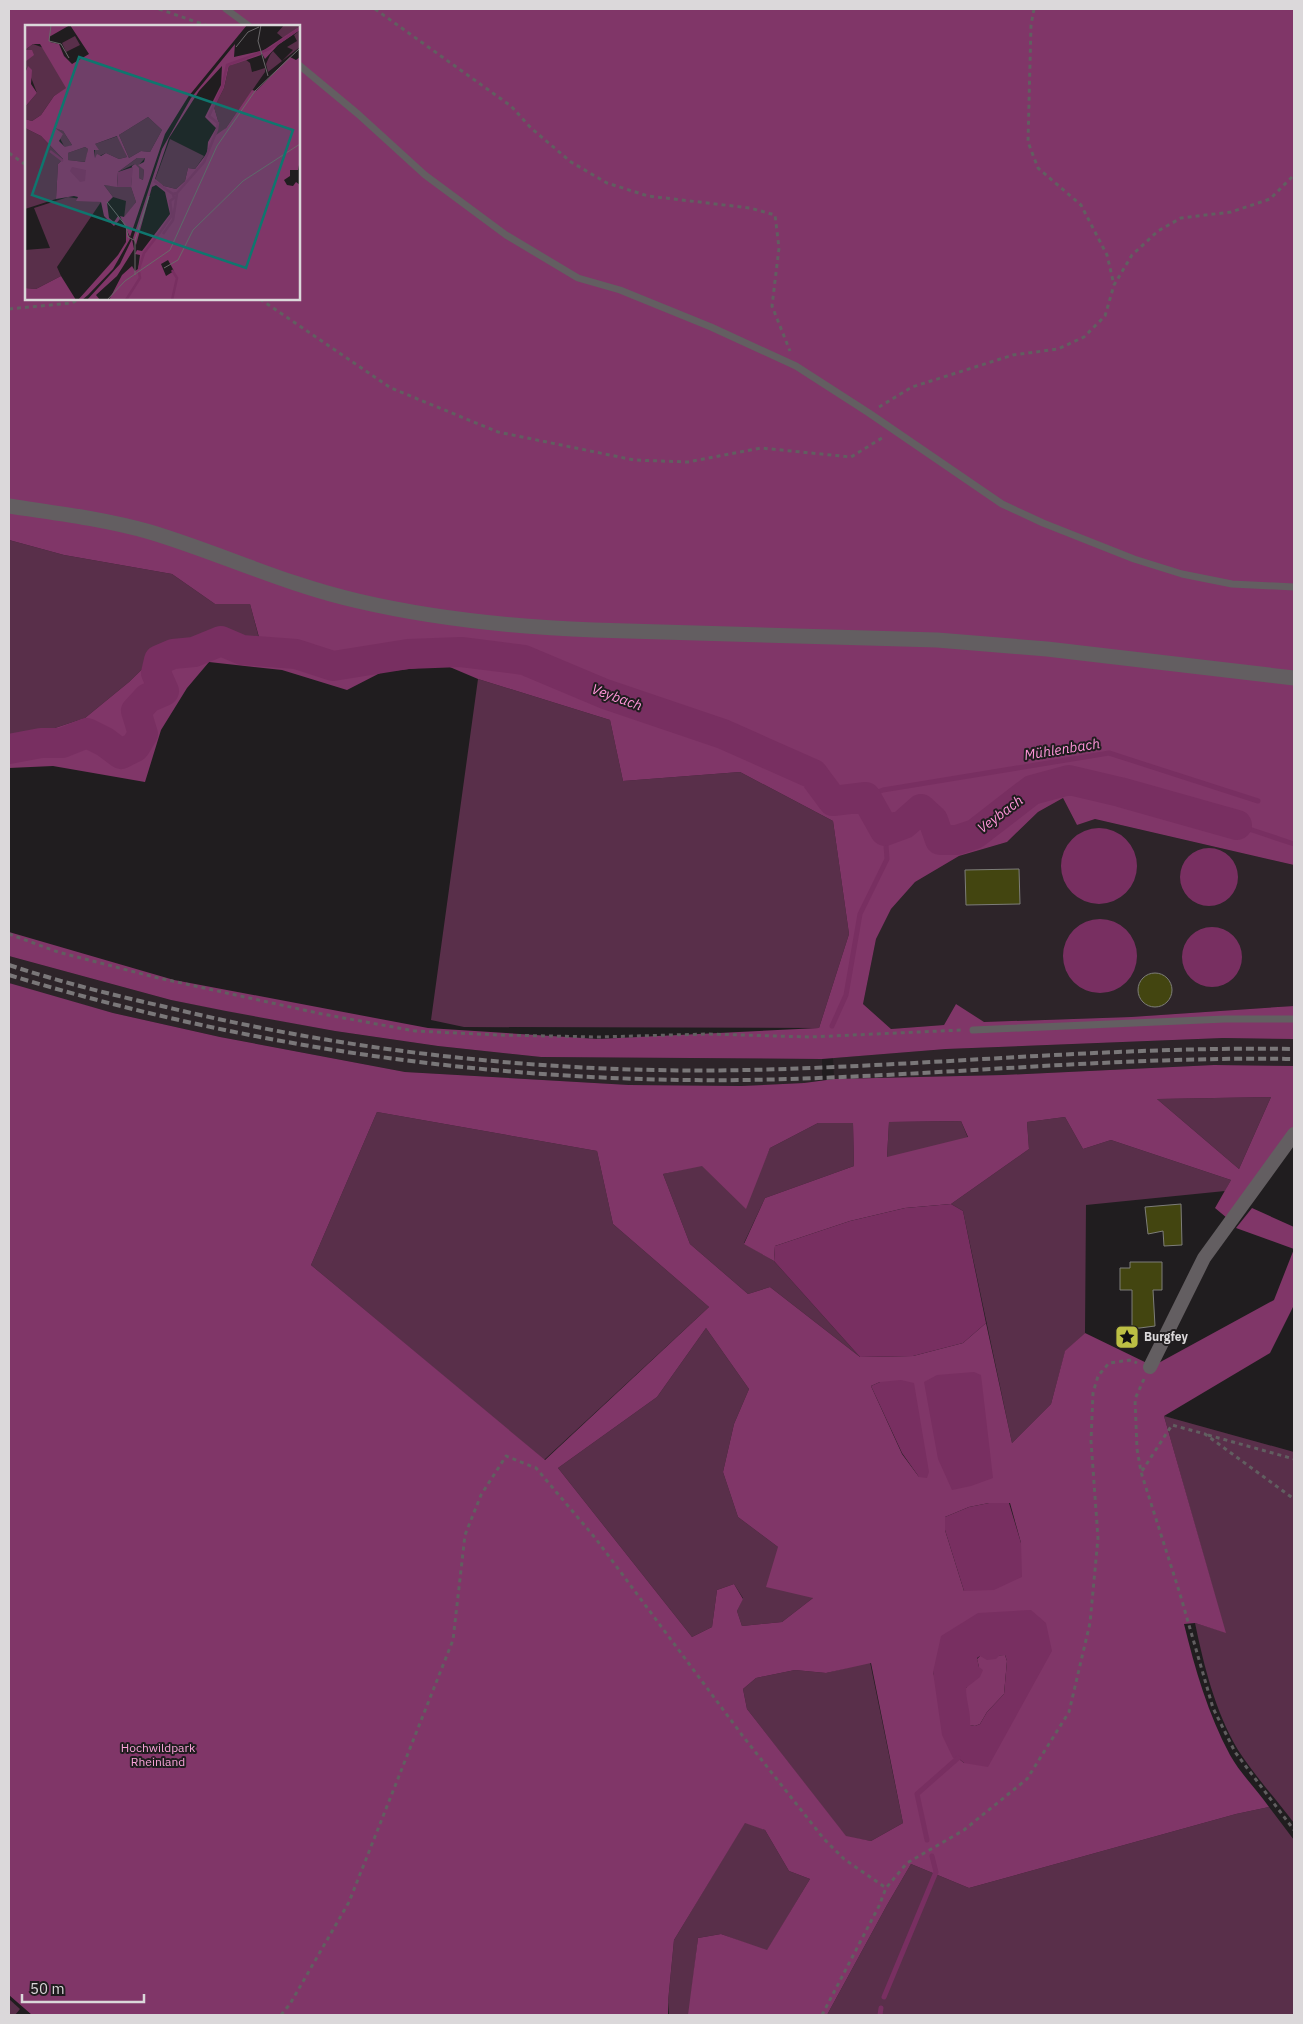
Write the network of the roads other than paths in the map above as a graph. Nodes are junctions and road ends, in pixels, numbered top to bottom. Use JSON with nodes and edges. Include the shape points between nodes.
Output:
{"nodes":[{"id":1,"x":226,"y":9,"type":"edge"},
{"id":2,"x":248,"y":25,"type":"edge"},
{"id":3,"x":300,"y":66,"type":"edge"},
{"id":4,"x":9,"y":506,"type":"edge"},
{"id":5,"x":1294,"y":587,"type":"edge"},
{"id":6,"x":1294,"y":678,"type":"edge"},
{"id":7,"x":1294,"y":1019,"type":"edge"},
{"id":8,"x":973,"y":1030,"type":"road end"},
{"id":9,"x":1294,"y":1134,"type":"edge"},
{"id":10,"x":1150,"y":1367,"type":"road end"}],
"edges":[{"from":1,"to":2,"type":"lane"},
{"from":3,"to":5,"type":"lane","via":[[425,175],[506,235],[578,278],[620,290],[796,366],[1002,504],[1134,559],[1182,574],[1232,584]]},
{"from":4,"to":6,"type":"main road","via":[[149,532],[289,582],[356,601],[478,621],[565,629],[936,640]]},
{"from":7,"to":8,"type":"lane"},
{"from":9,"to":10,"type":"street","via":[[1204,1258]]}]}
